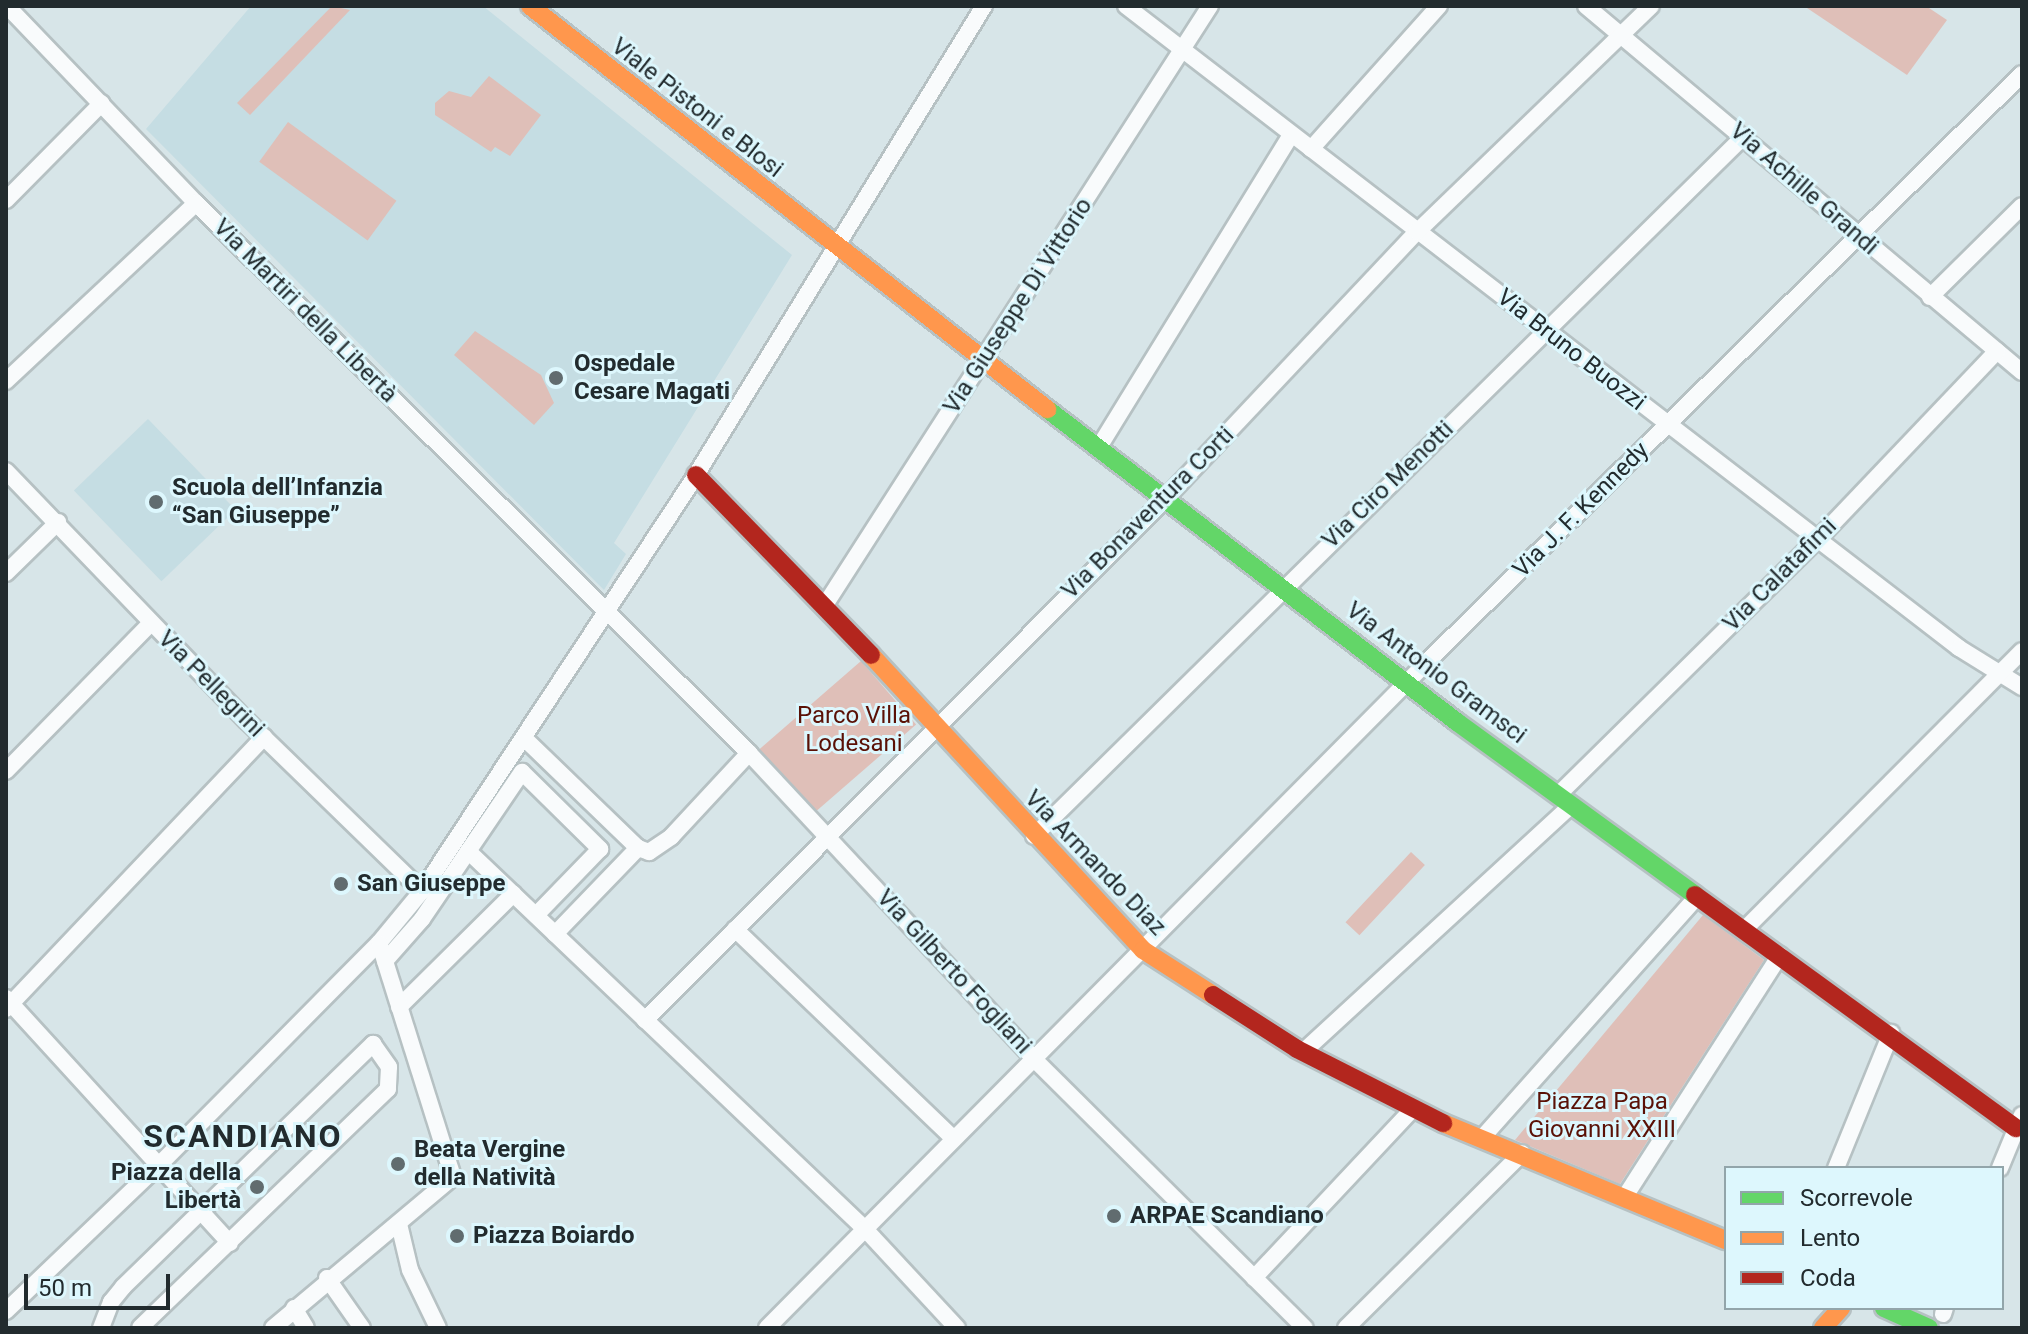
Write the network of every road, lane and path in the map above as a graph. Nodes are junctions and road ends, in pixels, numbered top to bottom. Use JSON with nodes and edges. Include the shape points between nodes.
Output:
{"nodes":[{"id":1,"x":7,"y":6,"type":"edge"},
{"id":2,"x":530,"y":6,"type":"edge"},
{"id":3,"x":984,"y":6,"type":"edge"},
{"id":4,"x":1126,"y":6,"type":"edge"},
{"id":5,"x":1210,"y":6,"type":"edge"},
{"id":6,"x":1439,"y":6,"type":"edge"},
{"id":7,"x":1586,"y":6,"type":"edge"},
{"id":8,"x":1651,"y":6,"type":"edge"},
{"id":9,"x":1621,"y":35,"type":"junction"},
{"id":10,"x":1181,"y":50,"type":"junction"},
{"id":11,"x":2022,"y":74,"type":"edge"},
{"id":12,"x":102,"y":103,"type":"junction"},
{"id":13,"x":1291,"y":135,"type":"junction"},
{"id":14,"x":1744,"y":136,"type":"junction"},
{"id":15,"x":1311,"y":149,"type":"junction"},
{"id":16,"x":6,"y":200,"type":"edge"},
{"id":17,"x":196,"y":203,"type":"junction"},
{"id":18,"x":2022,"y":206,"type":"edge"},
{"id":19,"x":1417,"y":232,"type":"junction"},
{"id":20,"x":1860,"y":239,"type":"junction"},
{"id":21,"x":835,"y":246,"type":"junction"},
{"id":22,"x":1930,"y":297,"type":"junction"},
{"id":23,"x":1547,"y":330,"type":"junction"},
{"id":24,"x":1997,"y":351,"type":"junction"},
{"id":25,"x":985,"y":359,"type":"junction"},
{"id":26,"x":2022,"y":372,"type":"edge"},
{"id":27,"x":6,"y":381,"type":"edge"},
{"id":28,"x":1667,"y":425,"type":"junction"},
{"id":29,"x":1099,"y":447,"type":"junction"},
{"id":30,"x":6,"y":471,"type":"edge"},
{"id":31,"x":696,"y":475,"type":"junction"},
{"id":32,"x":1166,"y":498,"type":"junction"},
{"id":33,"x":58,"y":522,"type":"junction"},
{"id":34,"x":1819,"y":538,"type":"junction"},
{"id":35,"x":6,"y":573,"type":"edge"},
{"id":36,"x":1283,"y":587,"type":"junction"},
{"id":37,"x":825,"y":605,"type":"junction"},
{"id":38,"x":605,"y":613,"type":"junction"},
{"id":39,"x":151,"y":623,"type":"junction"},
{"id":40,"x":2022,"y":651,"type":"edge"},
{"id":41,"x":1999,"y":674,"type":"junction"},
{"id":42,"x":1408,"y":682,"type":"junction"},
{"id":43,"x":2022,"y":687,"type":"edge"},
{"id":44,"x":932,"y":727,"type":"junction"},
{"id":45,"x":264,"y":737,"type":"junction"},
{"id":46,"x":524,"y":738,"type":"junction"},
{"id":47,"x":749,"y":753,"type":"junction"},
{"id":48,"x":6,"y":771,"type":"edge"},
{"id":49,"x":1566,"y":800,"type":"junction"},
{"id":50,"x":827,"y":834,"type":"junction"},
{"id":51,"x":1034,"y":836,"type":"junction"},
{"id":52,"x":644,"y":850,"type":"junction"},
{"id":53,"x":468,"y":851,"type":"junction"},
{"id":54,"x":422,"y":891,"type":"junction"},
{"id":55,"x":513,"y":894,"type":"junction"},
{"id":56,"x":1697,"y":897,"type":"junction"},
{"id":57,"x":536,"y":915,"type":"junction"},
{"id":58,"x":735,"y":929,"type":"junction"},
{"id":59,"x":1745,"y":929,"type":"junction"},
{"id":60,"x":555,"y":934,"type":"junction"},
{"id":61,"x":379,"y":943,"type":"junction"},
{"id":62,"x":1143,"y":950,"type":"junction"},
{"id":63,"x":1780,"y":955,"type":"junction"},
{"id":64,"x":385,"y":961,"type":"junction"},
{"id":65,"x":8,"y":1004,"type":"edge"},
{"id":66,"x":399,"y":1007,"type":"junction"},
{"id":67,"x":645,"y":1020,"type":"junction"},
{"id":68,"x":1891,"y":1033,"type":"junction"},
{"id":69,"x":1303,"y":1052,"type":"junction"},
{"id":70,"x":1035,"y":1060,"type":"junction"},
{"id":71,"x":1412,"y":1110,"type":"junction"},
{"id":72,"x":2019,"y":1122,"type":"edge"},
{"id":73,"x":1482,"y":1138,"type":"junction"},
{"id":74,"x":954,"y":1139,"type":"junction"},
{"id":75,"x":1522,"y":1153,"type":"junction"},
{"id":76,"x":159,"y":1165,"type":"junction"},
{"id":77,"x":1837,"y":1166,"type":"edge"},
{"id":78,"x":2001,"y":1166,"type":"edge"},
{"id":79,"x":1626,"y":1195,"type":"junction"},
{"id":80,"x":200,"y":1211,"type":"junction"},
{"id":81,"x":399,"y":1224,"type":"junction"},
{"id":82,"x":865,"y":1229,"type":"junction"},
{"id":83,"x":1724,"y":1239,"type":"edge"},
{"id":84,"x":230,"y":1243,"type":"junction"},
{"id":85,"x":327,"y":1278,"type":"junction"},
{"id":86,"x":1254,"y":1278,"type":"junction"},
{"id":87,"x":294,"y":1308,"type":"junction"},
{"id":88,"x":1839,"y":1310,"type":"edge"},
{"id":89,"x":1888,"y":1310,"type":"edge"},
{"id":90,"x":6,"y":1311,"type":"edge"},
{"id":91,"x":101,"y":1328,"type":"edge"},
{"id":92,"x":140,"y":1328,"type":"edge"},
{"id":93,"x":273,"y":1328,"type":"edge"},
{"id":94,"x":306,"y":1328,"type":"edge"},
{"id":95,"x":362,"y":1328,"type":"edge"},
{"id":96,"x":438,"y":1328,"type":"edge"},
{"id":97,"x":767,"y":1328,"type":"edge"},
{"id":98,"x":957,"y":1328,"type":"edge"},
{"id":99,"x":1305,"y":1328,"type":"edge"},
{"id":100,"x":1346,"y":1328,"type":"edge"},
{"id":101,"x":1823,"y":1328,"type":"edge"},
{"id":102,"x":1929,"y":1328,"type":"edge"}],
"edges":[{"from":1,"to":12,"type":"street","name":"Via Martiri della Libertà"},
{"from":2,"to":21,"type":"street","name":"Viale Pistoni e Blosi"},
{"from":3,"to":21,"type":"street"},
{"from":4,"to":10,"type":"street","name":"Via Bruno Buozzi"},
{"from":5,"to":10,"type":"street","name":"Via Giuseppe Di Vittorio"},
{"from":6,"to":15,"type":"street"},
{"from":7,"to":9,"type":"street","name":"Via Achille Grandi"},
{"from":8,"to":9,"type":"street","name":"Via Bonaventura Corti"},
{"from":9,"to":14,"type":"street","name":"Via Achille Grandi"},
{"from":9,"to":19,"type":"street","name":"Via Bonaventura Corti"},
{"from":10,"to":13,"type":"street","name":"Via Bruno Buozzi"},
{"from":10,"to":25,"type":"street","name":"Via Giuseppe Di Vittorio"},
{"from":11,"to":20,"type":"street","name":"Via J. F. Kennedy"},
{"from":12,"to":16,"type":"street"},
{"from":12,"to":17,"type":"street","name":"Via Martiri della Libertà"},
{"from":13,"to":15,"type":"street","name":"Via Bruno Buozzi"},
{"from":13,"to":29,"type":"street"},
{"from":14,"to":20,"type":"street","name":"Via Achille Grandi"},
{"from":14,"to":23,"type":"street","name":"Via Ciro Menotti"},
{"from":15,"to":19,"type":"street","name":"Via Bruno Buozzi"},
{"from":17,"to":27,"type":"street"},
{"from":17,"to":38,"type":"street","name":"Via Martiri della Libertà"},
{"from":18,"to":22,"type":"street"},
{"from":19,"to":23,"type":"street","name":"Via Bruno Buozzi"},
{"from":19,"to":32,"type":"street","name":"Via Bonaventura Corti"},
{"from":20,"to":22,"type":"street","name":"Via Achille Grandi"},
{"from":20,"to":28,"type":"street","name":"Via J. F. Kennedy"},
{"from":21,"to":25,"type":"street","name":"Via Antonio Gramsci"},
{"from":21,"to":31,"type":"street"},
{"from":22,"to":24,"type":"street","name":"Via Achille Grandi"},
{"from":23,"to":28,"type":"street","name":"Via Bruno Buozzi"},
{"from":23,"to":36,"type":"street","name":"Via Ciro Menotti"},
{"from":24,"to":26,"type":"street","name":"Via Achille Grandi"},
{"from":24,"to":34,"type":"street","name":"Via Calatafimi"},
{"from":25,"to":29,"type":"street","name":"Via Antonio Gramsci"},
{"from":25,"to":37,"type":"street","name":"Via Giuseppe Di Vittorio"},
{"from":28,"to":34,"type":"street","name":"Via Bruno Buozzi"},
{"from":28,"to":42,"type":"street","name":"Via J. F. Kennedy"},
{"from":29,"to":32,"type":"street","name":"Via Antonio Gramsci"},
{"from":30,"to":33,"type":"street","name":"Via Pellegrini"},
{"from":31,"to":37,"type":"street","name":"Via Armando Diaz"},
{"from":31,"to":38,"type":"street"},
{"from":32,"to":36,"type":"street","name":"Via Antonio Gramsci"},
{"from":32,"to":44,"type":"street","name":"Via Bonaventura Corti"},
{"from":33,"to":35,"type":"street"},
{"from":33,"to":39,"type":"street","name":"Via Pellegrini"},
{"from":34,"to":41,"type":"street","name":"Via Bruno Buozzi"},
{"from":34,"to":49,"type":"street","name":"Via Calatafimi"},
{"from":36,"to":42,"type":"street","name":"Via Antonio Gramsci"},
{"from":36,"to":51,"type":"street","name":"Via Ciro Menotti"},
{"from":37,"to":44,"type":"street","name":"Via Armando Diaz"},
{"from":38,"to":46,"type":"street"},
{"from":38,"to":47,"type":"street","name":"Via Gilberto Fogliani"},
{"from":39,"to":45,"type":"street","name":"Via Pellegrini"},
{"from":39,"to":48,"type":"street"},
{"from":40,"to":41,"type":"street"},
{"from":41,"to":43,"type":"street","name":"Via Bruno Buozzi"},
{"from":41,"to":59,"type":"street"},
{"from":42,"to":49,"type":"street","name":"Via Antonio Gramsci"},
{"from":42,"to":62,"type":"street","name":"Via J. F. Kennedy"},
{"from":44,"to":50,"type":"street","name":"Via Bonaventura Corti"},
{"from":44,"to":51,"type":"street","name":"Via Armando Diaz"},
{"from":45,"to":54,"type":"street","name":"Via Pellegrini"},
{"from":45,"to":65,"type":"street"},
{"from":46,"to":52,"type":"street"},
{"from":46,"to":54,"type":"street"},
{"from":47,"to":50,"type":"street","name":"Via Gilberto Fogliani"},
{"from":47,"to":52,"type":"street","via":[[671,837]]},
{"from":49,"to":56,"type":"street","name":"Via Antonio Gramsci"},
{"from":49,"to":69,"type":"street","name":"Via Calatafimi"},
{"from":50,"to":58,"type":"street","name":"Via Bonaventura Corti"},
{"from":50,"to":70,"type":"street","name":"Via Gilberto Fogliani"},
{"from":51,"to":62,"type":"street","name":"Via Armando Diaz"},
{"from":52,"to":60,"type":"street"},
{"from":53,"to":55,"type":"street"},
{"from":53,"to":57,"type":"street","via":[[522,772],[600,849]]},
{"from":53,"to":64,"type":"street","via":[[422,919]]},
{"from":54,"to":61,"type":"street"},
{"from":55,"to":57,"type":"street"},
{"from":55,"to":66,"type":"street"},
{"from":56,"to":59,"type":"street","name":"Via Antonio Gramsci"},
{"from":56,"to":73,"type":"street"},
{"from":57,"to":60,"type":"street"},
{"from":58,"to":67,"type":"street","name":"Via Bonaventura Corti"},
{"from":58,"to":74,"type":"street"},
{"from":59,"to":63,"type":"street","name":"Via Antonio Gramsci"},
{"from":60,"to":67,"type":"street"},
{"from":61,"to":64,"type":"street"},
{"from":61,"to":76,"type":"street"},
{"from":62,"to":69,"type":"street","name":"Via Armando Diaz"},
{"from":62,"to":70,"type":"street","name":"Via J. F. Kennedy"},
{"from":63,"to":68,"type":"street","name":"Via Antonio Gramsci"},
{"from":63,"to":79,"type":"street"},
{"from":64,"to":66,"type":"street"},
{"from":65,"to":76,"type":"street"},
{"from":66,"to":81,"type":"street","via":[[453,1177]]},
{"from":67,"to":82,"type":"street"},
{"from":68,"to":72,"type":"street","name":"Via Antonio Gramsci"},
{"from":68,"to":77,"type":"street"},
{"from":69,"to":71,"type":"street","name":"Via Armando Diaz"},
{"from":70,"to":74,"type":"street","name":"Via J. F. Kennedy"},
{"from":70,"to":86,"type":"street","name":"Via Gilberto Fogliani"},
{"from":71,"to":73,"type":"street","name":"Via Armando Diaz"},
{"from":71,"to":86,"type":"street"},
{"from":72,"to":78,"type":"street"},
{"from":73,"to":75,"type":"street","name":"Via Armando Diaz"},
{"from":74,"to":82,"type":"street","name":"Via J. F. Kennedy"},
{"from":75,"to":79,"type":"street","name":"Via Armando Diaz"},
{"from":75,"to":100,"type":"street"},
{"from":76,"to":80,"type":"street"},
{"from":76,"to":90,"type":"street"},
{"from":79,"to":83,"type":"street","name":"Via Armando Diaz"},
{"from":80,"to":84,"type":"street"},
{"from":80,"to":84,"type":"street","via":[[373,1044],[389,1067],[388,1089]]},
{"from":80,"to":91,"type":"street","via":[[117,1293]]},
{"from":81,"to":85,"type":"street"},
{"from":81,"to":96,"type":"street","via":[[410,1270]]},
{"from":82,"to":97,"type":"street","name":"Via J. F. Kennedy"},
{"from":82,"to":98,"type":"street"},
{"from":84,"to":92,"type":"street"},
{"from":85,"to":87,"type":"street"},
{"from":85,"to":95,"type":"street"},
{"from":86,"to":99,"type":"street","name":"Via Gilberto Fogliani"},
{"from":87,"to":93,"type":"street"},
{"from":87,"to":94,"type":"street"},
{"from":88,"to":101,"type":"street"},
{"from":89,"to":102,"type":"street"}]}
